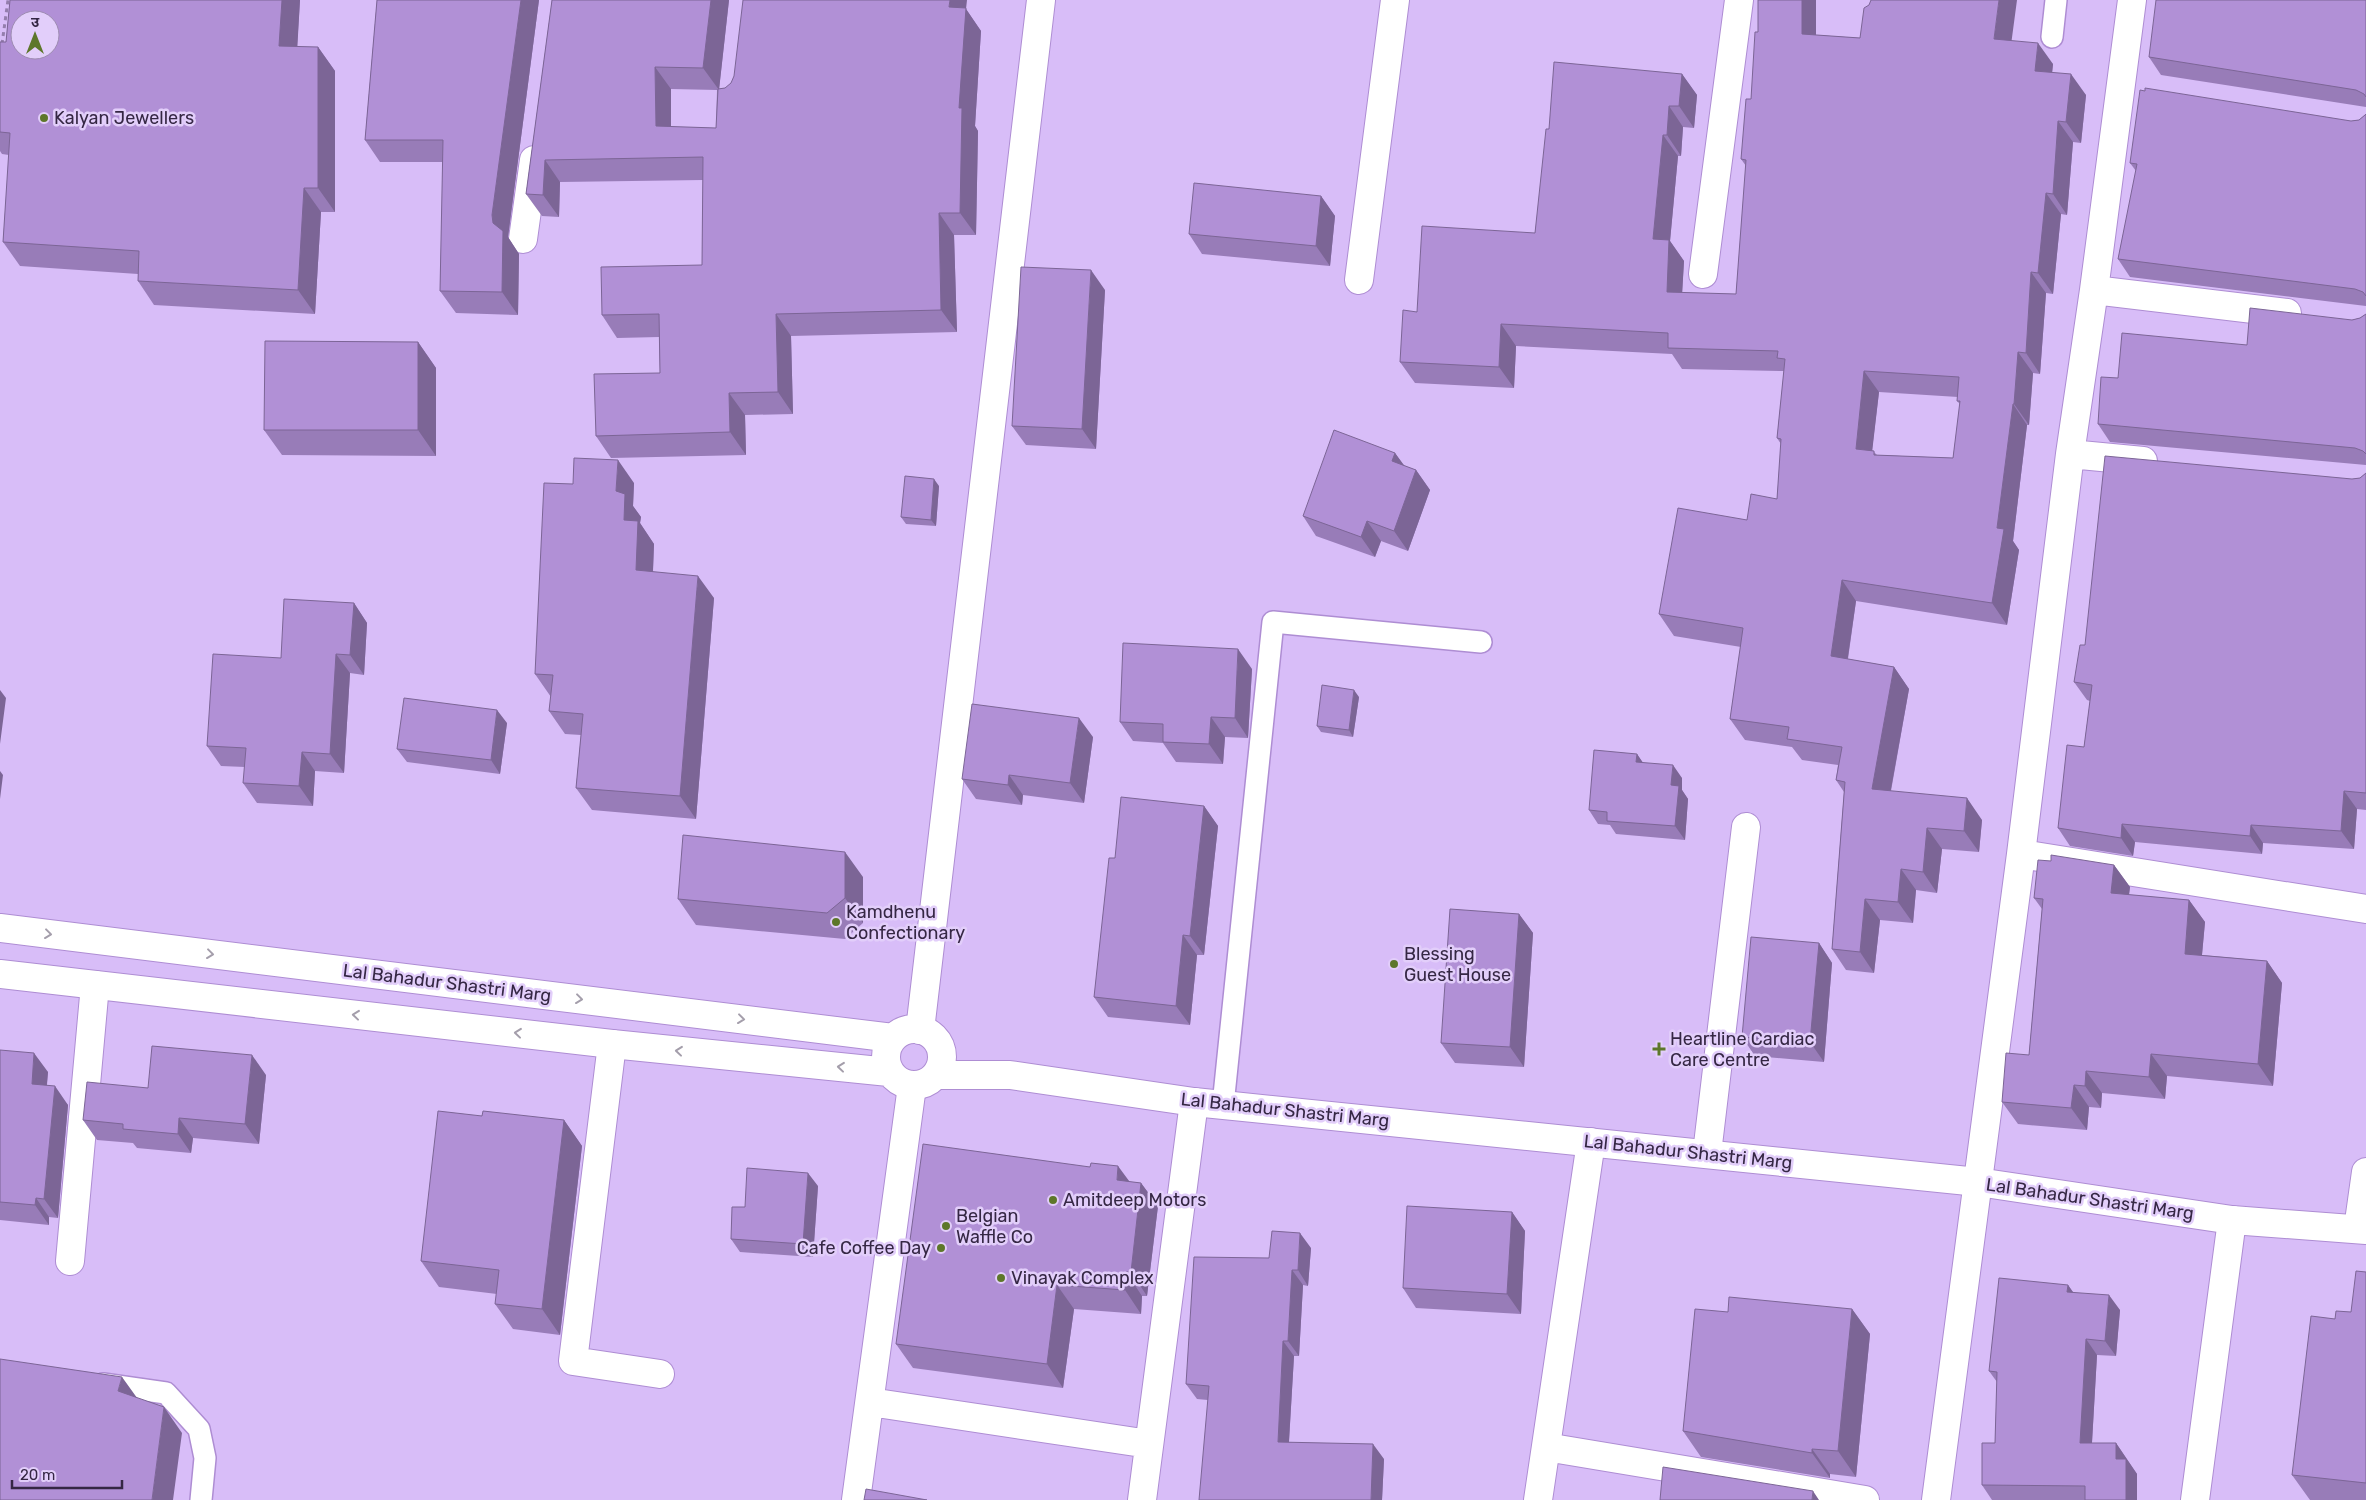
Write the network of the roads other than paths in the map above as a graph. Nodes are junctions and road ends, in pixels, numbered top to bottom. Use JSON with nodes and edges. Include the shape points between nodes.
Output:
{"nodes":[{"id":1,"x":1041,"y":0,"type":"edge"},
{"id":2,"x":1395,"y":0,"type":"edge"},
{"id":3,"x":1739,"y":0,"type":"edge"},
{"id":4,"x":2056,"y":0,"type":"edge"},
{"id":5,"x":2132,"y":0,"type":"edge"},
{"id":6,"x":2052,"y":37,"type":"dead end"},
{"id":7,"x":2121,"y":84,"type":"junction"},
{"id":8,"x":2150,"y":89,"type":"edge"},
{"id":9,"x":537,"y":134,"type":"edge"},
{"id":10,"x":523,"y":239,"type":"dead end"},
{"id":11,"x":1704,"y":274,"type":"dead end"},
{"id":12,"x":1359,"y":280,"type":"dead end"},
{"id":13,"x":2094,"y":290,"type":"junction"},
{"id":14,"x":2308,"y":315,"type":"edge"},
{"id":15,"x":2070,"y":454,"type":"junction"},
{"id":16,"x":2169,"y":463,"type":"edge"},
{"id":17,"x":1481,"y":642,"type":"dead end"},
{"id":18,"x":1746,"y":827,"type":"dead end"},
{"id":19,"x":2022,"y":854,"type":"junction"},
{"id":20,"x":2366,"y":908,"type":"edge"},
{"id":21,"x":0,"y":928,"type":"edge"},
{"id":22,"x":0,"y":974,"type":"edge"},
{"id":23,"x":95,"y":985,"type":"junction"},
{"id":24,"x":920,"y":1030,"type":"junction"},
{"id":25,"x":893,"y":1038,"type":"junction"},
{"id":26,"x":612,"y":1044,"type":"junction"},
{"id":27,"x":941,"y":1048,"type":"junction"},
{"id":28,"x":1010,"y":1075,"type":"junction"},
{"id":29,"x":912,"y":1078,"type":"junction"},
{"id":30,"x":1194,"y":1102,"type":"junction"},
{"id":31,"x":1223,"y":1105,"type":"junction"},
{"id":32,"x":1591,"y":1142,"type":"junction"},
{"id":33,"x":1707,"y":1153,"type":"junction"},
{"id":34,"x":2366,"y":1172,"type":"edge"},
{"id":35,"x":1978,"y":1182,"type":"junction"},
{"id":36,"x":2232,"y":1220,"type":"junction"},
{"id":37,"x":2362,"y":1230,"type":"edge"},
{"id":38,"x":70,"y":1261,"type":"dead end"},
{"id":39,"x":660,"y":1374,"type":"dead end"},
{"id":40,"x":88,"y":1382,"type":"edge"},
{"id":41,"x":870,"y":1402,"type":"junction"},
{"id":42,"x":1149,"y":1444,"type":"junction"},
{"id":43,"x":1546,"y":1447,"type":"junction"},
{"id":44,"x":201,"y":1500,"type":"edge"},
{"id":45,"x":856,"y":1500,"type":"edge"},
{"id":46,"x":1142,"y":1500,"type":"edge"},
{"id":47,"x":1538,"y":1500,"type":"edge"},
{"id":48,"x":1865,"y":1500,"type":"edge"},
{"id":49,"x":1936,"y":1500,"type":"edge"},
{"id":50,"x":2195,"y":1500,"type":"edge"}],
"edges":[{"from":1,"to":24,"type":"street"},
{"from":2,"to":12,"type":"street"},
{"from":3,"to":11,"type":"street"},
{"from":4,"to":6,"type":"lane"},
{"from":5,"to":7,"type":"street"},
{"from":7,"to":8,"type":"street"},
{"from":7,"to":13,"type":"street"},
{"from":9,"to":10,"type":"street"},
{"from":13,"to":14,"type":"street"},
{"from":13,"to":15,"type":"street"},
{"from":15,"to":16,"type":"street"},
{"from":15,"to":19,"type":"street"},
{"from":17,"to":31,"type":"lane","via":[[1273,622]]},
{"from":18,"to":33,"type":"street"},
{"from":19,"to":20,"type":"street"},
{"from":19,"to":35,"type":"street"},
{"from":21,"to":25,"type":"street","name":"Lal Bahadur Shastri Marg","one_way":true},
{"from":22,"to":23,"type":"street"},
{"from":26,"to":23,"type":"street","one_way":true},
{"from":23,"to":38,"type":"street"},
{"from":24,"to":25,"type":"street","via":[[901,1032]]},
{"from":24,"to":27,"type":"street","via":[[929,1033]]},
{"from":25,"to":29,"type":"street","via":[[886,1055]]},
{"from":29,"to":26,"type":"street","one_way":true},
{"from":26,"to":39,"type":"street","via":[[573,1361]]},
{"from":27,"to":28,"type":"street"},
{"from":27,"to":29,"type":"street","via":[[941,1062]]},
{"from":28,"to":29,"type":"street"},
{"from":28,"to":30,"type":"street","name":"Lal Bahadur Shastri Marg"},
{"from":29,"to":41,"type":"street"},
{"from":30,"to":31,"type":"street","name":"Lal Bahadur Shastri Marg"},
{"from":30,"to":42,"type":"street"},
{"from":31,"to":32,"type":"street","name":"Lal Bahadur Shastri Marg"},
{"from":32,"to":33,"type":"street","name":"Lal Bahadur Shastri Marg"},
{"from":32,"to":43,"type":"street"},
{"from":33,"to":35,"type":"street","name":"Lal Bahadur Shastri Marg"},
{"from":34,"to":37,"type":"street"},
{"from":35,"to":36,"type":"street","name":"Lal Bahadur Shastri Marg"},
{"from":35,"to":49,"type":"street"},
{"from":36,"to":37,"type":"street","name":"Lal Bahadur Shastri Marg"},
{"from":36,"to":50,"type":"street"},
{"from":40,"to":44,"type":"lane","via":[[166,1393],[199,1429],[205,1458]]},
{"from":41,"to":42,"type":"street"},
{"from":41,"to":45,"type":"street"},
{"from":42,"to":46,"type":"street"},
{"from":43,"to":47,"type":"street"},
{"from":43,"to":48,"type":"street"}]}
